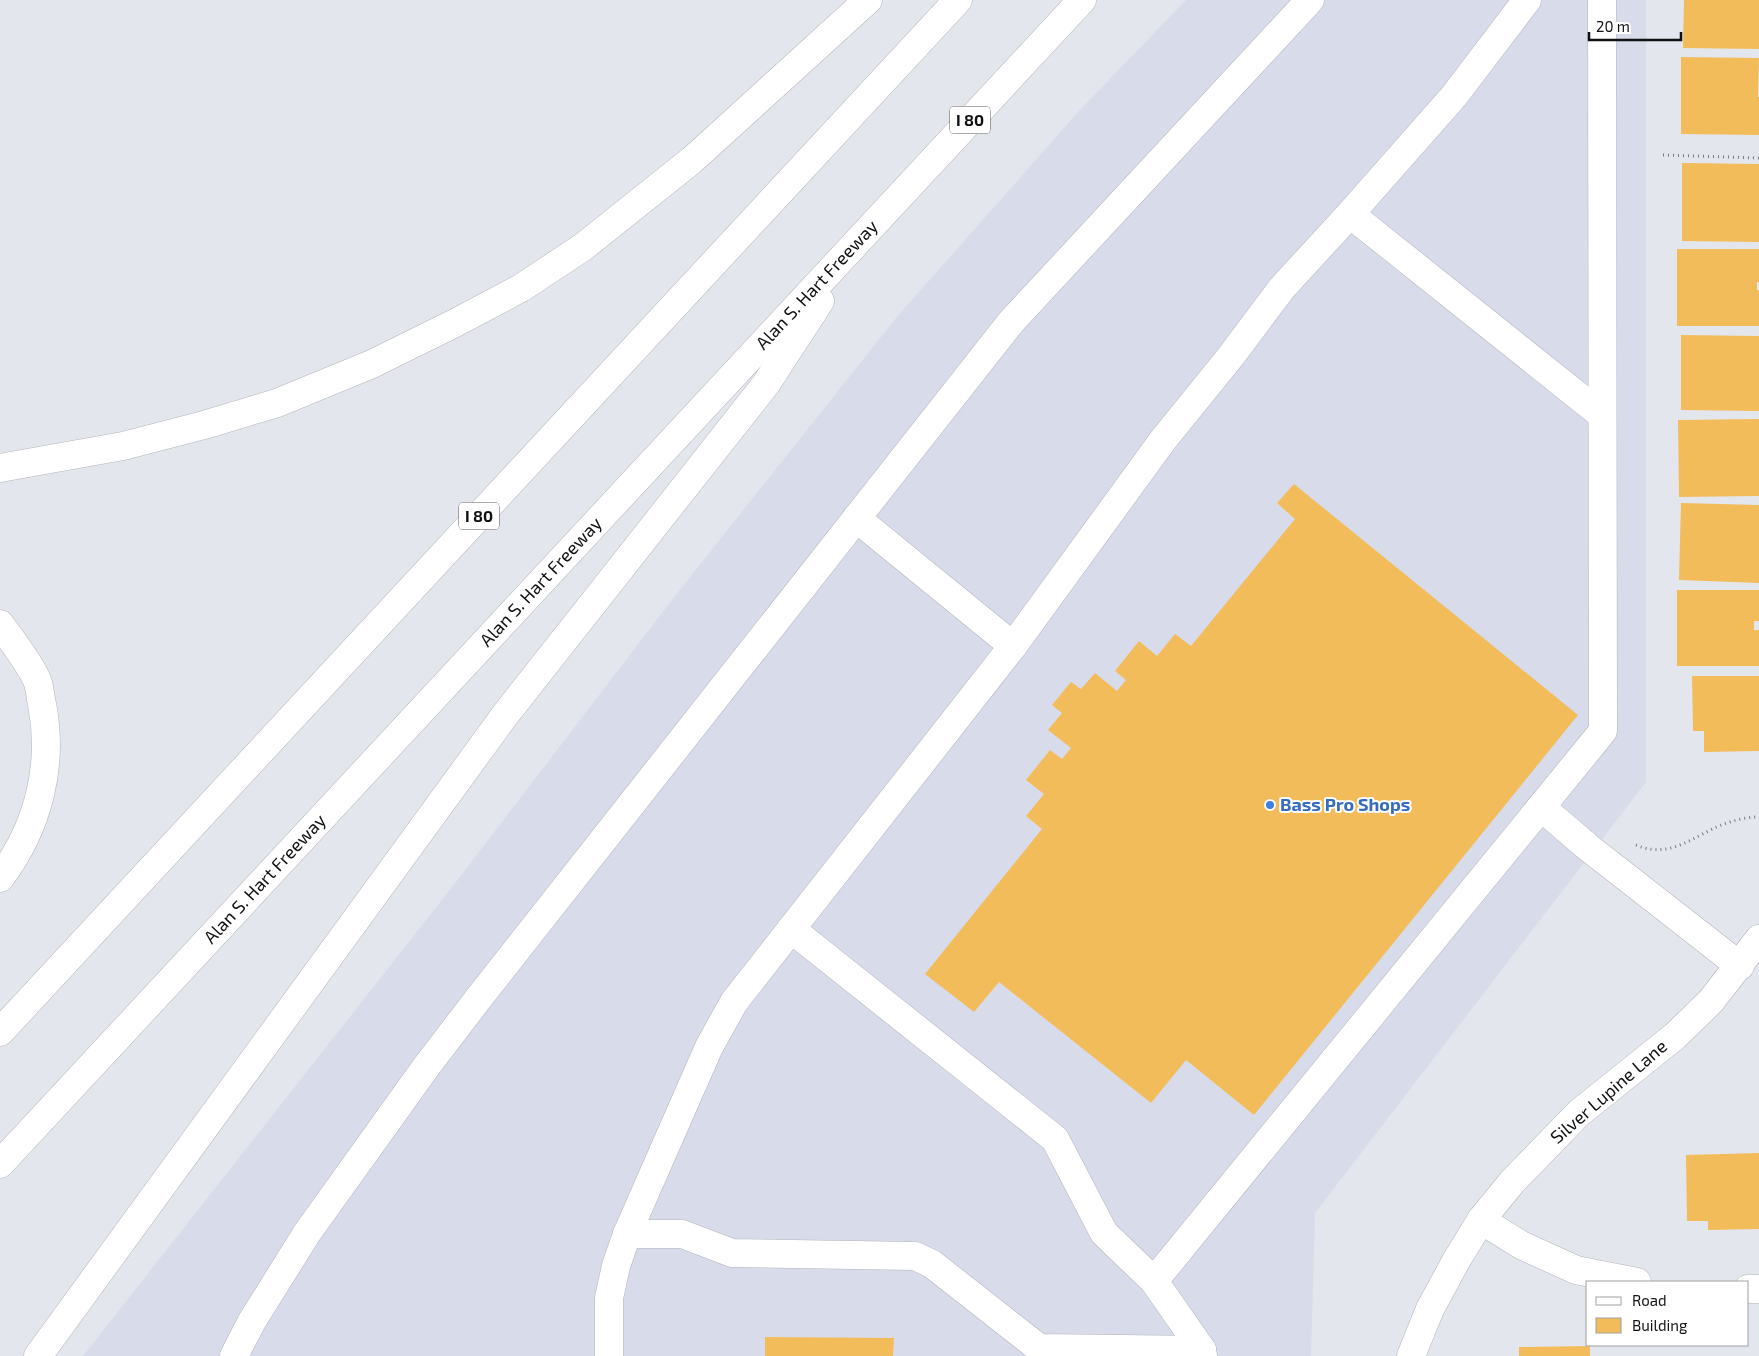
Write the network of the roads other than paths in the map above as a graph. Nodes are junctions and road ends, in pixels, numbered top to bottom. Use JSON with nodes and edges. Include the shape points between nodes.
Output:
{"nodes":[{"id":1,"x":868,"y":0,"type":"edge"},
{"id":2,"x":958,"y":0,"type":"edge"},
{"id":3,"x":1082,"y":0,"type":"edge"},
{"id":4,"x":1310,"y":0,"type":"edge"},
{"id":5,"x":1527,"y":0,"type":"edge"},
{"id":6,"x":1602,"y":0,"type":"edge"},
{"id":7,"x":1350,"y":214,"type":"junction"},
{"id":8,"x":858,"y":240,"type":"junction"},
{"id":9,"x":1602,"y":415,"type":"junction"},
{"id":10,"x":0,"y":468,"type":"edge"},
{"id":11,"x":856,"y":518,"type":"junction"},
{"id":12,"x":0,"y":624,"type":"edge"},
{"id":13,"x":1013,"y":646,"type":"junction"},
{"id":14,"x":1541,"y":806,"type":"junction"},
{"id":15,"x":0,"y":878,"type":"edge"},
{"id":16,"x":790,"y":929,"type":"junction"},
{"id":17,"x":1759,"y":939,"type":"edge"},
{"id":18,"x":1740,"y":966,"type":"junction"},
{"id":19,"x":0,"y":1032,"type":"edge"},
{"id":20,"x":0,"y":1164,"type":"edge"},
{"id":21,"x":1481,"y":1220,"type":"junction"},
{"id":22,"x":627,"y":1234,"type":"junction"},
{"id":23,"x":1154,"y":1280,"type":"junction"},
{"id":24,"x":1632,"y":1281,"type":"edge"},
{"id":25,"x":1203,"y":1353,"type":"edge"},
{"id":26,"x":38,"y":1356,"type":"edge"},
{"id":27,"x":234,"y":1356,"type":"edge"},
{"id":28,"x":609,"y":1356,"type":"edge"},
{"id":29,"x":1411,"y":1356,"type":"edge"}],
"edges":[{"from":1,"to":10,"type":"main road","via":[[692,160],[583,247],[488,306],[372,364],[278,403],[123,446]]},
{"from":2,"to":19,"type":"main road","number":"I 80"},
{"from":3,"to":8,"type":"main road","name":"Alan S. Hart Freeway","number":"I 80"},
{"from":4,"to":11,"type":"main road","via":[[1011,322]]},
{"from":5,"to":7,"type":"main road","via":[[1454,96]]},
{"from":6,"to":9,"type":"main road"},
{"from":7,"to":9,"type":"main road"},
{"from":7,"to":13,"type":"main road","via":[[1282,288],[1163,440]]},
{"from":8,"to":20,"type":"main road","name":"Alan S. Hart Freeway","number":"I 80"},
{"from":8,"to":26,"type":"main road","via":[[766,384],[505,715]]},
{"from":9,"to":14,"type":"main road","via":[[1603,731]]},
{"from":11,"to":13,"type":"main road"},
{"from":11,"to":27,"type":"main road","via":[[426,1067],[307,1233]]},
{"from":12,"to":15,"type":"main road","via":[[37,678],[45,721],[45,773],[35,816]]},
{"from":13,"to":16,"type":"main road"},
{"from":14,"to":18,"type":"main road","via":[[1589,848]]},
{"from":14,"to":23,"type":"main road"},
{"from":16,"to":22,"type":"main road","via":[[734,1002],[709,1047]]},
{"from":16,"to":23,"type":"main road","via":[[1055,1139],[1104,1233]]},
{"from":17,"to":18,"type":"main road","name":"Silver Lupine Lane"},
{"from":18,"to":21,"type":"main road","name":"Silver Lupine Lane","via":[[1711,1001],[1674,1036],[1579,1113],[1512,1182]]},
{"from":21,"to":24,"type":"main road","via":[[1521,1245],[1576,1270]]},
{"from":21,"to":29,"type":"main road","name":"Silver Lupine Lane","via":[[1430,1310]]},
{"from":22,"to":25,"type":"main road","via":[[682,1234],[732,1253],[915,1256],[932,1264],[1039,1348]]},
{"from":22,"to":28,"type":"main road","via":[[609,1298]]},
{"from":23,"to":25,"type":"main road"}]}
